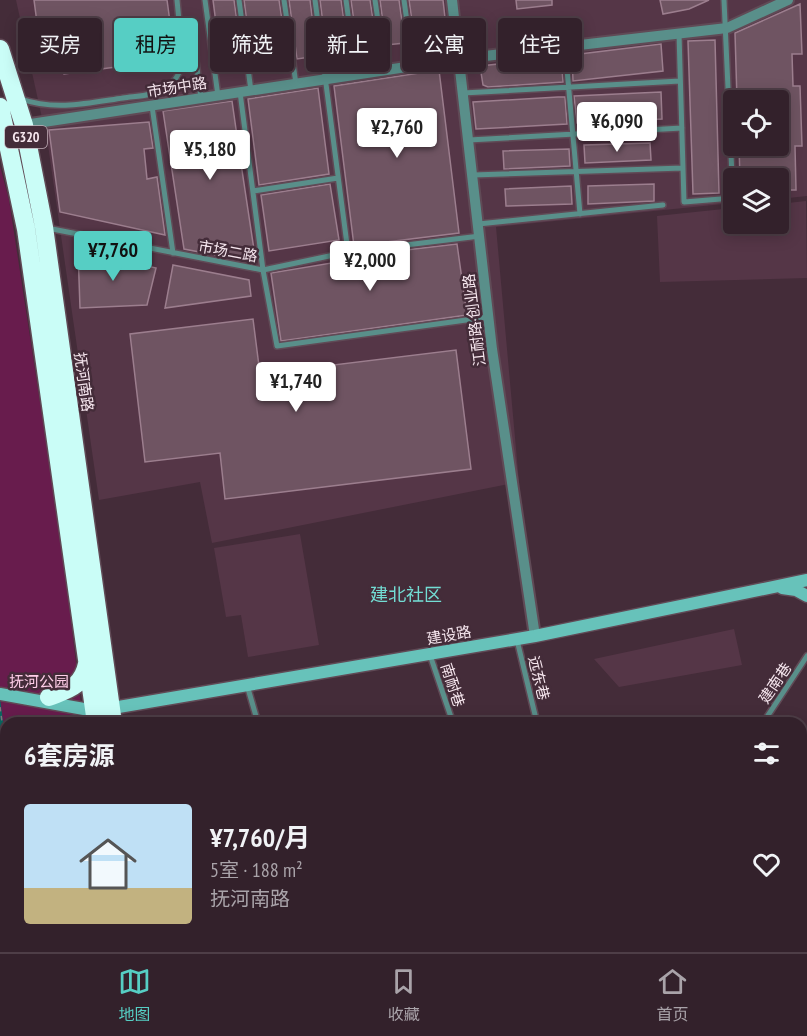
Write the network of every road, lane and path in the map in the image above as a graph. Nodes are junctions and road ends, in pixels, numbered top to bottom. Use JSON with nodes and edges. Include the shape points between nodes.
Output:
{"nodes":[{"id":1,"x":177,"y":0,"type":"edge"},
{"id":2,"x":205,"y":0,"type":"edge"},
{"id":3,"x":239,"y":0,"type":"edge"},
{"id":4,"x":284,"y":0,"type":"edge"},
{"id":5,"x":315,"y":0,"type":"edge"},
{"id":6,"x":346,"y":0,"type":"edge"},
{"id":7,"x":375,"y":0,"type":"edge"},
{"id":8,"x":404,"y":0,"type":"edge"},
{"id":9,"x":452,"y":0,"type":"edge"},
{"id":10,"x":724,"y":0,"type":"edge"},
{"id":11,"x":788,"y":0,"type":"edge"},
{"id":12,"x":179,"y":18,"type":"edge"},
{"id":13,"x":378,"y":18,"type":"edge"},
{"id":14,"x":406,"y":18,"type":"edge"},
{"id":15,"x":454,"y":18,"type":"edge"},
{"id":16,"x":727,"y":28,"type":"junction"},
{"id":17,"x":679,"y":34,"type":"junction"},
{"id":18,"x":582,"y":45,"type":"edge"},
{"id":19,"x":0,"y":49,"type":"edge"},
{"id":20,"x":179,"y":72,"type":"edge"},
{"id":21,"x":197,"y":72,"type":"edge"},
{"id":22,"x":378,"y":72,"type":"edge"},
{"id":23,"x":461,"y":72,"type":"edge"},
{"id":24,"x":567,"y":72,"type":"edge"},
{"id":25,"x":356,"y":75,"type":"junction"},
{"id":26,"x":325,"y":80,"type":"junction"},
{"id":27,"x":680,"y":81,"type":"junction"},
{"id":28,"x":296,"y":84,"type":"junction"},
{"id":29,"x":568,"y":87,"type":"junction"},
{"id":30,"x":251,"y":91,"type":"junction"},
{"id":31,"x":240,"y":92,"type":"junction"},
{"id":32,"x":463,"y":93,"type":"junction"},
{"id":33,"x":218,"y":96,"type":"junction"},
{"id":34,"x":201,"y":98,"type":"junction"},
{"id":35,"x":8,"y":102,"type":"edge"},
{"id":36,"x":152,"y":106,"type":"junction"},
{"id":37,"x":24,"y":125,"type":"junction"},
{"id":38,"x":682,"y":128,"type":"junction"},
{"id":39,"x":573,"y":134,"type":"junction"},
{"id":40,"x":469,"y":140,"type":"junction"},
{"id":41,"x":683,"y":168,"type":"junction"},
{"id":42,"x":576,"y":172,"type":"junction"},
{"id":43,"x":473,"y":175,"type":"junction"},
{"id":44,"x":338,"y":178,"type":"junction"},
{"id":45,"x":253,"y":191,"type":"junction"},
{"id":46,"x":663,"y":206,"type":"dead end"},
{"id":47,"x":580,"y":213,"type":"junction"},
{"id":48,"x":478,"y":224,"type":"junction"},
{"id":49,"x":44,"y":227,"type":"junction"},
{"id":50,"x":480,"y":236,"type":"junction"},
{"id":51,"x":348,"y":252,"type":"junction"},
{"id":52,"x":173,"y":253,"type":"junction"},
{"id":53,"x":263,"y":270,"type":"junction"},
{"id":54,"x":488,"y":317,"type":"junction"},
{"id":55,"x":807,"y":580,"type":"edge"},
{"id":56,"x":769,"y":587,"type":"junction"},
{"id":57,"x":807,"y":596,"type":"edge"},
{"id":58,"x":535,"y":636,"type":"junction"},
{"id":59,"x":517,"y":639,"type":"junction"},
{"id":60,"x":430,"y":654,"type":"junction"},
{"id":61,"x":807,"y":656,"type":"edge"},
{"id":62,"x":88,"y":662,"type":"junction"},
{"id":63,"x":247,"y":685,"type":"junction"},
{"id":64,"x":0,"y":687,"type":"edge"},
{"id":65,"x":0,"y":694,"type":"edge"},
{"id":66,"x":48,"y":700,"type":"junction"},
{"id":67,"x":103,"y":712,"type":"edge"},
{"id":68,"x":256,"y":717,"type":"edge"},
{"id":69,"x":451,"y":717,"type":"edge"},
{"id":70,"x":536,"y":717,"type":"edge"},
{"id":71,"x":767,"y":717,"type":"edge"}],
"edges":[{"from":1,"to":12,"type":"lane"},
{"from":2,"to":33,"type":"lane"},
{"from":3,"to":30,"type":"lane"},
{"from":4,"to":28,"type":"lane"},
{"from":5,"to":26,"type":"lane"},
{"from":6,"to":25,"type":"lane"},
{"from":7,"to":13,"type":"lane"},
{"from":8,"to":14,"type":"lane"},
{"from":9,"to":15,"type":"street","name":"江耐路·创业路"},
{"from":10,"to":16,"type":"lane"},
{"from":11,"to":16,"type":"street","name":"市场中路"},
{"from":16,"to":17,"type":"street","name":"市场中路"},
{"from":16,"to":41,"type":"lane","via":[[733,198],[684,202]]},
{"from":17,"to":18,"type":"street","name":"市场中路"},
{"from":17,"to":27,"type":"lane"},
{"from":19,"to":35,"type":"highway","name":"抚河南路","number":"G320"},
{"from":20,"to":35,"type":"lane","via":[[164,90],[148,94],[71,106]]},
{"from":21,"to":34,"type":"lane"},
{"from":22,"to":25,"type":"street","name":"市场中路"},
{"from":23,"to":32,"type":"street","name":"江耐路·创业路"},
{"from":24,"to":29,"type":"lane"},
{"from":25,"to":26,"type":"street","name":"市场中路"},
{"from":26,"to":28,"type":"street","name":"市场中路"},
{"from":26,"to":44,"type":"lane"},
{"from":27,"to":29,"type":"lane"},
{"from":27,"to":38,"type":"lane"},
{"from":28,"to":30,"type":"street","name":"市场中路"},
{"from":29,"to":32,"type":"lane"},
{"from":29,"to":39,"type":"lane"},
{"from":30,"to":31,"type":"street","name":"市场中路"},
{"from":31,"to":33,"type":"street","name":"市场中路"},
{"from":31,"to":45,"type":"lane"},
{"from":32,"to":40,"type":"street","name":"江耐路·创业路"},
{"from":33,"to":34,"type":"street","name":"市场中路"},
{"from":34,"to":36,"type":"street","name":"市场中路"},
{"from":35,"to":37,"type":"highway","name":"抚河南路","number":"G320"},
{"from":35,"to":62,"type":"highway","name":"抚河南路"},
{"from":36,"to":37,"type":"street","name":"市场中路"},
{"from":36,"to":52,"type":"lane"},
{"from":37,"to":49,"type":"highway","name":"抚河南路","number":"G320"},
{"from":38,"to":39,"type":"lane"},
{"from":38,"to":41,"type":"lane"},
{"from":39,"to":40,"type":"lane"},
{"from":39,"to":42,"type":"lane"},
{"from":40,"to":43,"type":"street","name":"江耐路·创业路"},
{"from":41,"to":42,"type":"lane"},
{"from":42,"to":43,"type":"lane"},
{"from":42,"to":47,"type":"lane"},
{"from":43,"to":48,"type":"street","name":"江耐路·创业路"},
{"from":44,"to":45,"type":"lane"},
{"from":44,"to":51,"type":"lane"},
{"from":45,"to":53,"type":"lane"},
{"from":46,"to":47,"type":"lane"},
{"from":47,"to":48,"type":"lane"},
{"from":48,"to":50,"type":"street","name":"江耐路·创业路"},
{"from":49,"to":52,"type":"lane","name":"市场二路"},
{"from":49,"to":67,"type":"highway","name":"抚河南路"},
{"from":50,"to":51,"type":"lane","name":"市场二路"},
{"from":50,"to":54,"type":"street","name":"江耐路·创业路"},
{"from":51,"to":53,"type":"lane","name":"市场二路"},
{"from":52,"to":53,"type":"lane","name":"市场二路"},
{"from":53,"to":54,"type":"lane","via":[[277,346]]},
{"from":54,"to":58,"type":"street","name":"江耐路·创业路"},
{"from":55,"to":56,"type":"main road","name":"建设路"},
{"from":56,"to":57,"type":"main road","via":[[796,590]]},
{"from":56,"to":58,"type":"main road","name":"建设路"},
{"from":58,"to":59,"type":"main road","name":"建设路"},
{"from":59,"to":60,"type":"main road","name":"建设路"},
{"from":59,"to":70,"type":"lane","name":"远东巷"},
{"from":60,"to":63,"type":"main road","name":"建设路"},
{"from":60,"to":69,"type":"lane","name":"南耐巷"},
{"from":61,"to":71,"type":"lane","name":"建南巷"},
{"from":62,"to":66,"type":"highway","via":[[84,677],[74,687]]},
{"from":62,"to":67,"type":"highway","name":"抚河南路"},
{"from":63,"to":67,"type":"main road","name":"建设路"},
{"from":63,"to":68,"type":"lane"},
{"from":64,"to":66,"type":"main road"},
{"from":65,"to":66,"type":"main road"},
{"from":66,"to":67,"type":"main road","name":"建设路"}]}
